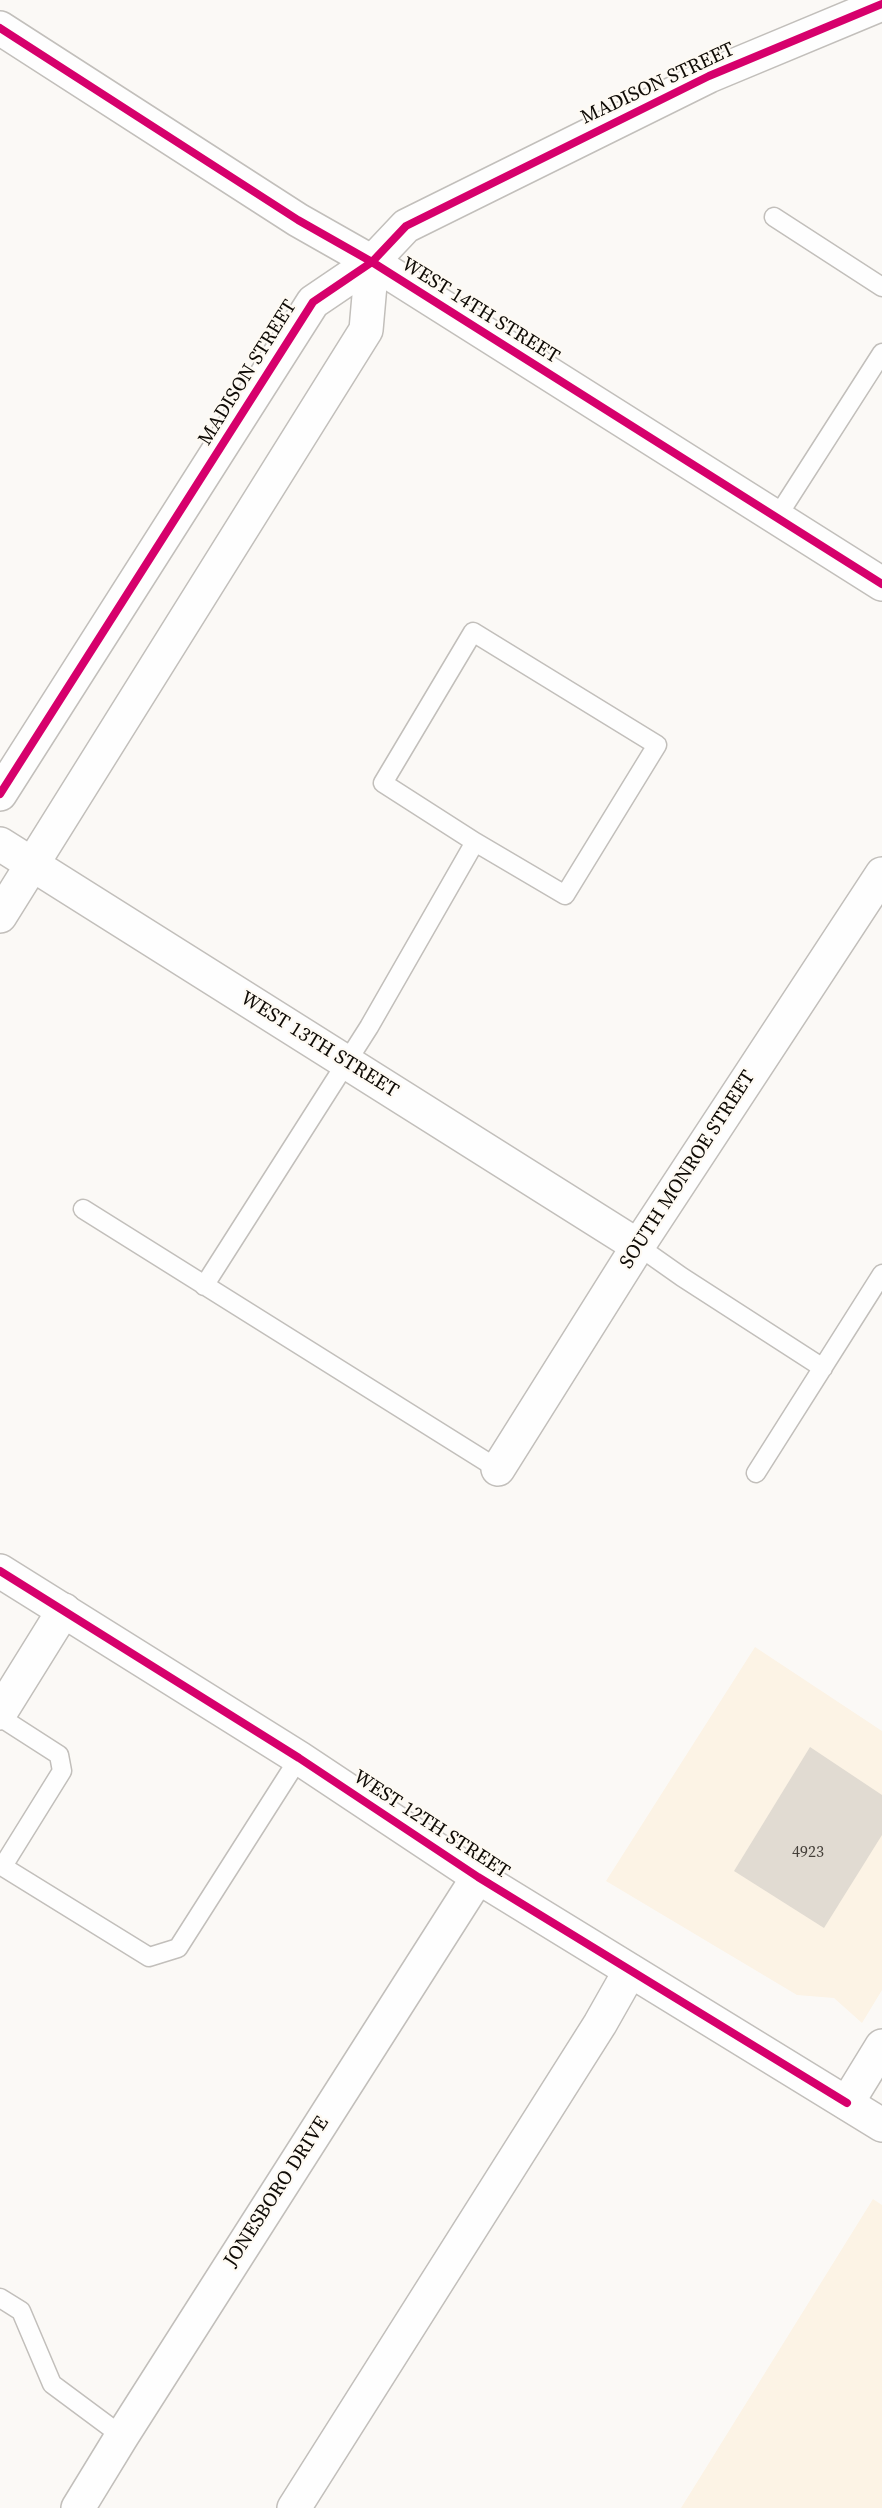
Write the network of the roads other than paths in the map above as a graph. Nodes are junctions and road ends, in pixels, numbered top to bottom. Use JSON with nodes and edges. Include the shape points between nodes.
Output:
{"nodes":[{"id":1,"x":882,"y":4,"type":"edge"},
{"id":2,"x":0,"y":28,"type":"edge"},
{"id":3,"x":774,"y":218,"type":"dead end"},
{"id":4,"x":372,"y":262,"type":"junction"},
{"id":5,"x":882,"y":287,"type":"edge"},
{"id":6,"x":882,"y":353,"type":"edge"},
{"id":7,"x":777,"y":517,"type":"junction"},
{"id":8,"x":882,"y":584,"type":"edge"},
{"id":9,"x":0,"y":794,"type":"edge"},
{"id":10,"x":475,"y":842,"type":"junction"},
{"id":11,"x":0,"y":844,"type":"edge"},
{"id":12,"x":32,"y":865,"type":"junction"},
{"id":13,"x":882,"y":874,"type":"edge"},
{"id":14,"x":0,"y":916,"type":"edge"},
{"id":15,"x":346,"y":1063,"type":"junction"},
{"id":16,"x":83,"y":1209,"type":"dead end"},
{"id":17,"x":638,"y":1245,"type":"junction"},
{"id":18,"x":882,"y":1274,"type":"edge"},
{"id":19,"x":204,"y":1286,"type":"junction"},
{"id":20,"x":824,"y":1368,"type":"junction"},
{"id":21,"x":498,"y":1468,"type":"joint"},
{"id":22,"x":756,"y":1473,"type":"dead end"},
{"id":23,"x":0,"y":1571,"type":"edge"},
{"id":24,"x":64,"y":1610,"type":"junction"},
{"id":25,"x":0,"y":1715,"type":"edge"},
{"id":26,"x":299,"y":1758,"type":"junction"},
{"id":27,"x":2,"y":1866,"type":"edge"},
{"id":28,"x":478,"y":1877,"type":"junction"},
{"id":29,"x":630,"y":1971,"type":"junction"},
{"id":30,"x":882,"y":2046,"type":"edge"},
{"id":31,"x":847,"y":2103,"type":"junction"},
{"id":32,"x":882,"y":2126,"type":"edge"},
{"id":33,"x":0,"y":2298,"type":"edge"},
{"id":34,"x":122,"y":2436,"type":"junction"},
{"id":35,"x":78,"y":2508,"type":"edge"},
{"id":36,"x":294,"y":2508,"type":"edge"}],
"edges":[{"from":1,"to":4,"type":"street","name":"MADISON STREET","via":[[709,76],[406,226]]},
{"from":2,"to":4,"type":"street","name":"WEST 14TH STREET","via":[[298,220]]},
{"from":3,"to":5,"type":"lane"},
{"from":4,"to":7,"type":"street","name":"WEST 14TH STREET"},
{"from":4,"to":9,"type":"street","name":"MADISON STREET","via":[[313,302]]},
{"from":4,"to":12,"type":"street","via":[[366,330]]},
{"from":6,"to":7,"type":"lane"},
{"from":7,"to":8,"type":"street","name":"WEST 14TH STREET"},
{"from":10,"to":10,"type":"lane","via":[[565,895],[657,745],[472,632],[383,783]]},
{"from":10,"to":15,"type":"lane"},
{"from":11,"to":12,"type":"street","name":"WEST 13TH STREET"},
{"from":12,"to":14,"type":"street"},
{"from":12,"to":15,"type":"street","name":"WEST 13TH STREET"},
{"from":13,"to":17,"type":"street","name":"SOUTH MONROE STREET"},
{"from":15,"to":17,"type":"street","name":"WEST 13TH STREET"},
{"from":15,"to":19,"type":"lane"},
{"from":16,"to":19,"type":"lane"},
{"from":17,"to":20,"type":"lane"},
{"from":17,"to":21,"type":"street","name":"SOUTH MONROE STREET"},
{"from":18,"to":20,"type":"lane"},
{"from":19,"to":21,"type":"lane"},
{"from":20,"to":22,"type":"lane"},
{"from":23,"to":24,"type":"street","name":"WEST 12TH STREET"},
{"from":24,"to":25,"type":"street"},
{"from":24,"to":26,"type":"street","name":"WEST 12TH STREET"},
{"from":25,"to":27,"type":"lane","via":[[59,1755],[62,1771]]},
{"from":26,"to":27,"type":"lane","via":[[178,1948],[149,1957]]},
{"from":26,"to":28,"type":"street","name":"WEST 12TH STREET"},
{"from":28,"to":29,"type":"street","name":"WEST 12TH STREET"},
{"from":28,"to":34,"type":"street","name":"JONESBORO DRIVE"},
{"from":29,"to":31,"type":"street","name":"WEST 12TH STREET"},
{"from":29,"to":36,"type":"street"},
{"from":30,"to":31,"type":"street"},
{"from":31,"to":32,"type":"street","name":"WEST 12TH STREET"},
{"from":33,"to":34,"type":"lane","via":[[21,2311],[52,2384]]},
{"from":34,"to":35,"type":"street","name":"JONESBORO DRIVE"}]}
